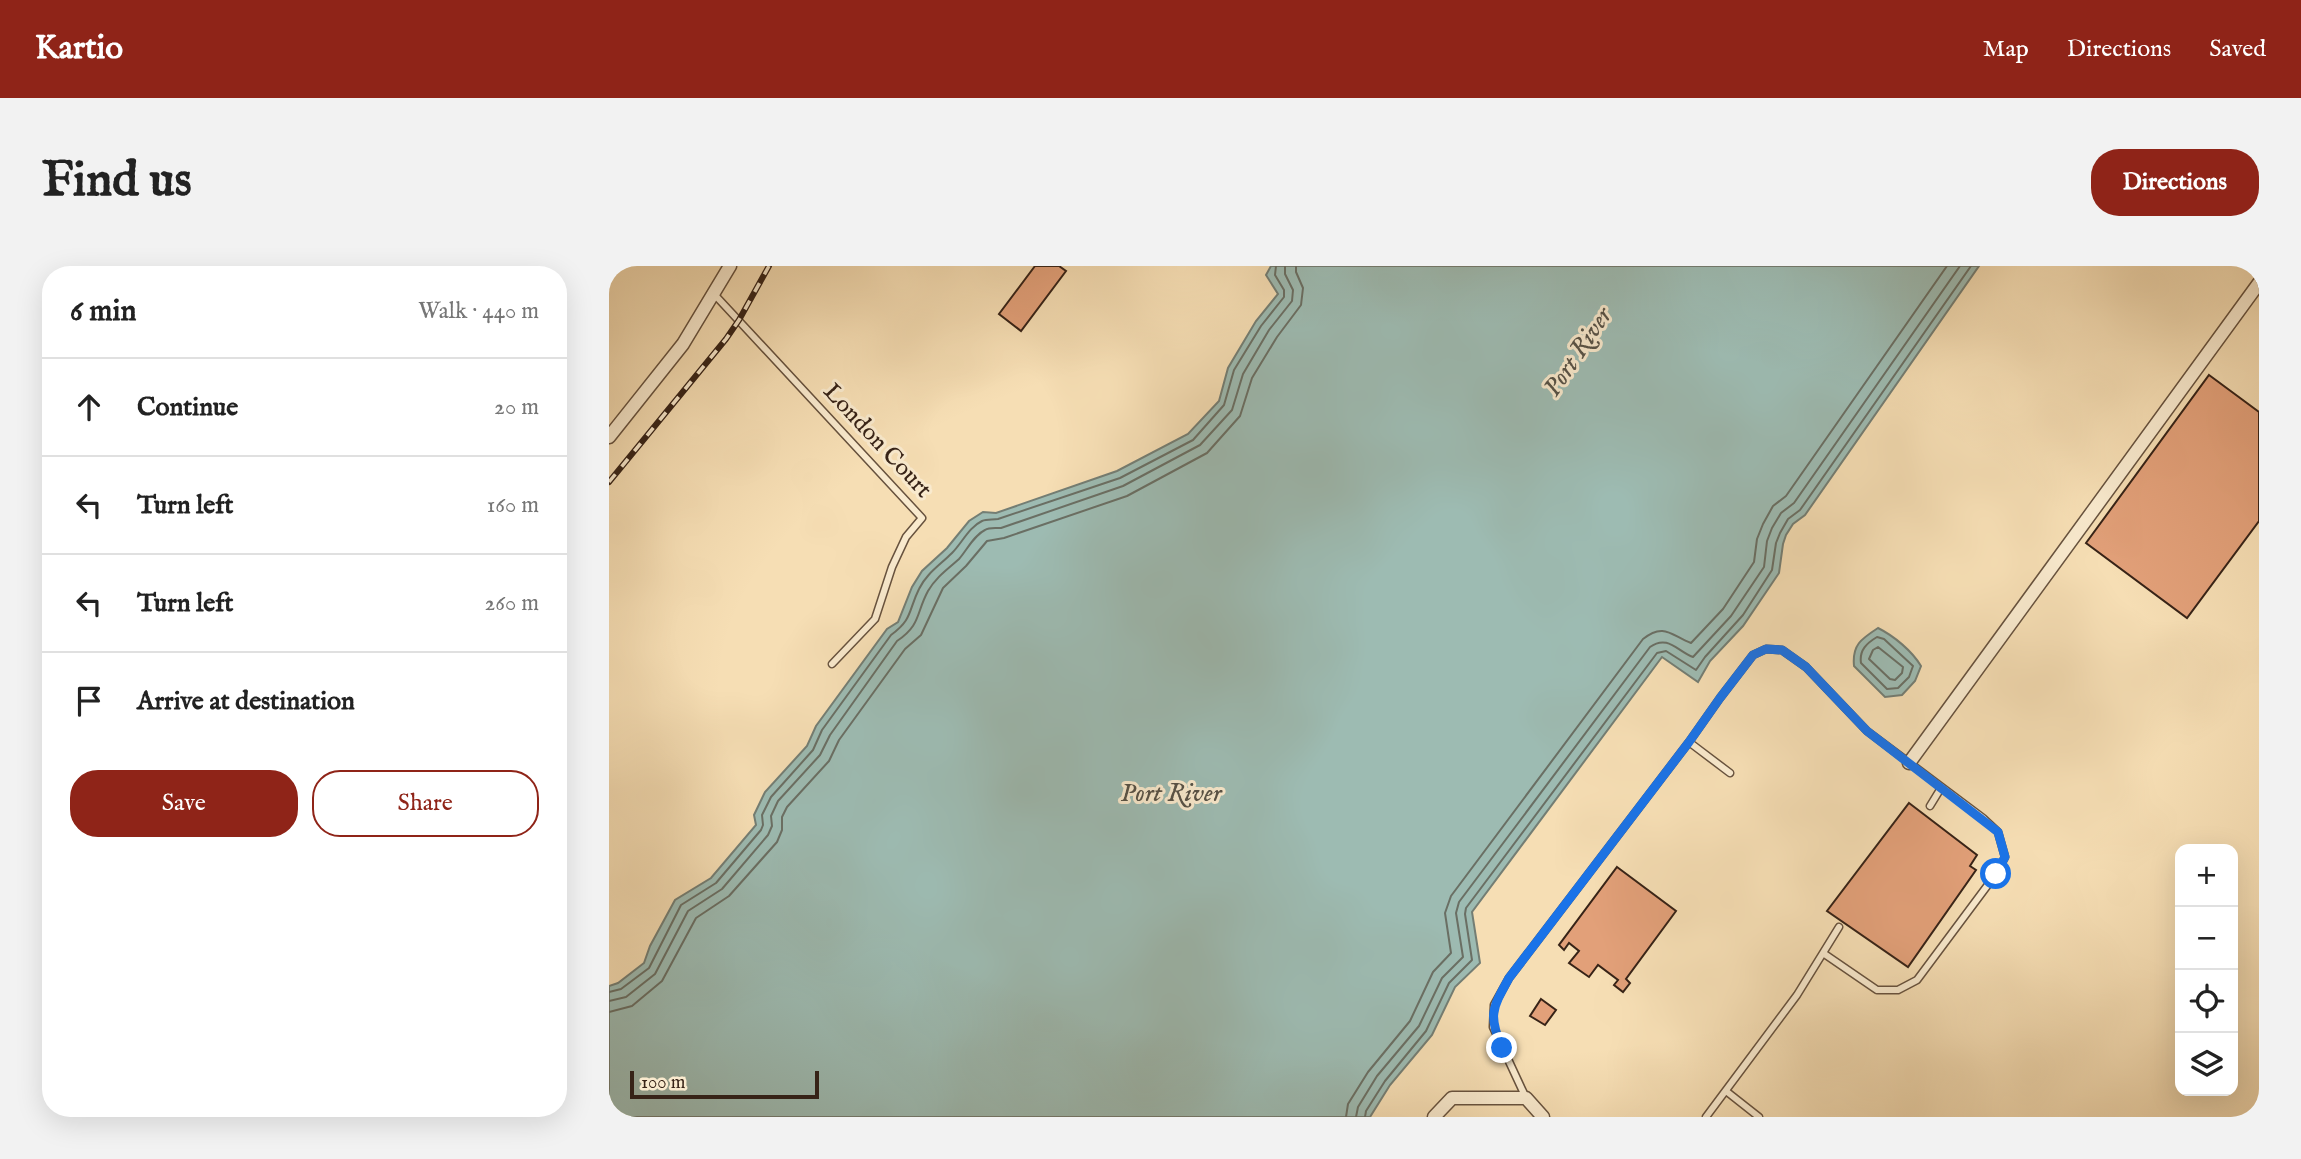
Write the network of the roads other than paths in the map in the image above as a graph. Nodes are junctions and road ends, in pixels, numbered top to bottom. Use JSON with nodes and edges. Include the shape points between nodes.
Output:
{"nodes":[{"id":1,"x":730,"y":266,"type":"edge"},
{"id":2,"x":2259,"y":283,"type":"edge"},
{"id":3,"x":714,"y":294,"type":"junction"},
{"id":4,"x":609,"y":437,"type":"edge"},
{"id":5,"x":832,"y":664,"type":"dead end"},
{"id":6,"x":1689,"y":742,"type":"junction"},
{"id":7,"x":1909,"y":763,"type":"junction"},
{"id":8,"x":1730,"y":773,"type":"dead end"},
{"id":9,"x":1941,"y":788,"type":"junction"},
{"id":10,"x":1930,"y":806,"type":"dead end"},
{"id":11,"x":1839,"y":927,"type":"dead end"},
{"id":12,"x":1823,"y":953,"type":"junction"},
{"id":13,"x":1725,"y":1091,"type":"junction"},
{"id":14,"x":1527,"y":1098,"type":"junction"},
{"id":15,"x":1434,"y":1117,"type":"edge"},
{"id":16,"x":1543,"y":1117,"type":"edge"},
{"id":17,"x":1706,"y":1117,"type":"edge"},
{"id":18,"x":1759,"y":1117,"type":"edge"}],
"edges":[{"from":1,"to":3,"type":"street"},
{"from":2,"to":7,"type":"street"},
{"from":3,"to":4,"type":"street","via":[[683,344]]},
{"from":3,"to":5,"type":"lane","name":"London Court","via":[[922,518],[906,537],[876,619]]},
{"from":6,"to":7,"type":"lane","via":[[1753,655],[1766,649],[1782,650],[1806,667],[1867,731]]},
{"from":6,"to":8,"type":"lane"},
{"from":6,"to":14,"type":"lane","via":[[1509,978],[1494,1005],[1493,1027]]},
{"from":7,"to":9,"type":"lane"},
{"from":9,"to":10,"type":"lane"},
{"from":9,"to":12,"type":"lane","via":[[1998,832],[2005,857],[1961,924],[1917,980],[1898,990],[1877,990]]},
{"from":11,"to":12,"type":"lane"},
{"from":12,"to":13,"type":"lane"},
{"from":13,"to":17,"type":"lane"},
{"from":13,"to":18,"type":"lane"},
{"from":14,"to":15,"type":"street","via":[[1452,1098]]},
{"from":14,"to":16,"type":"street"}]}
